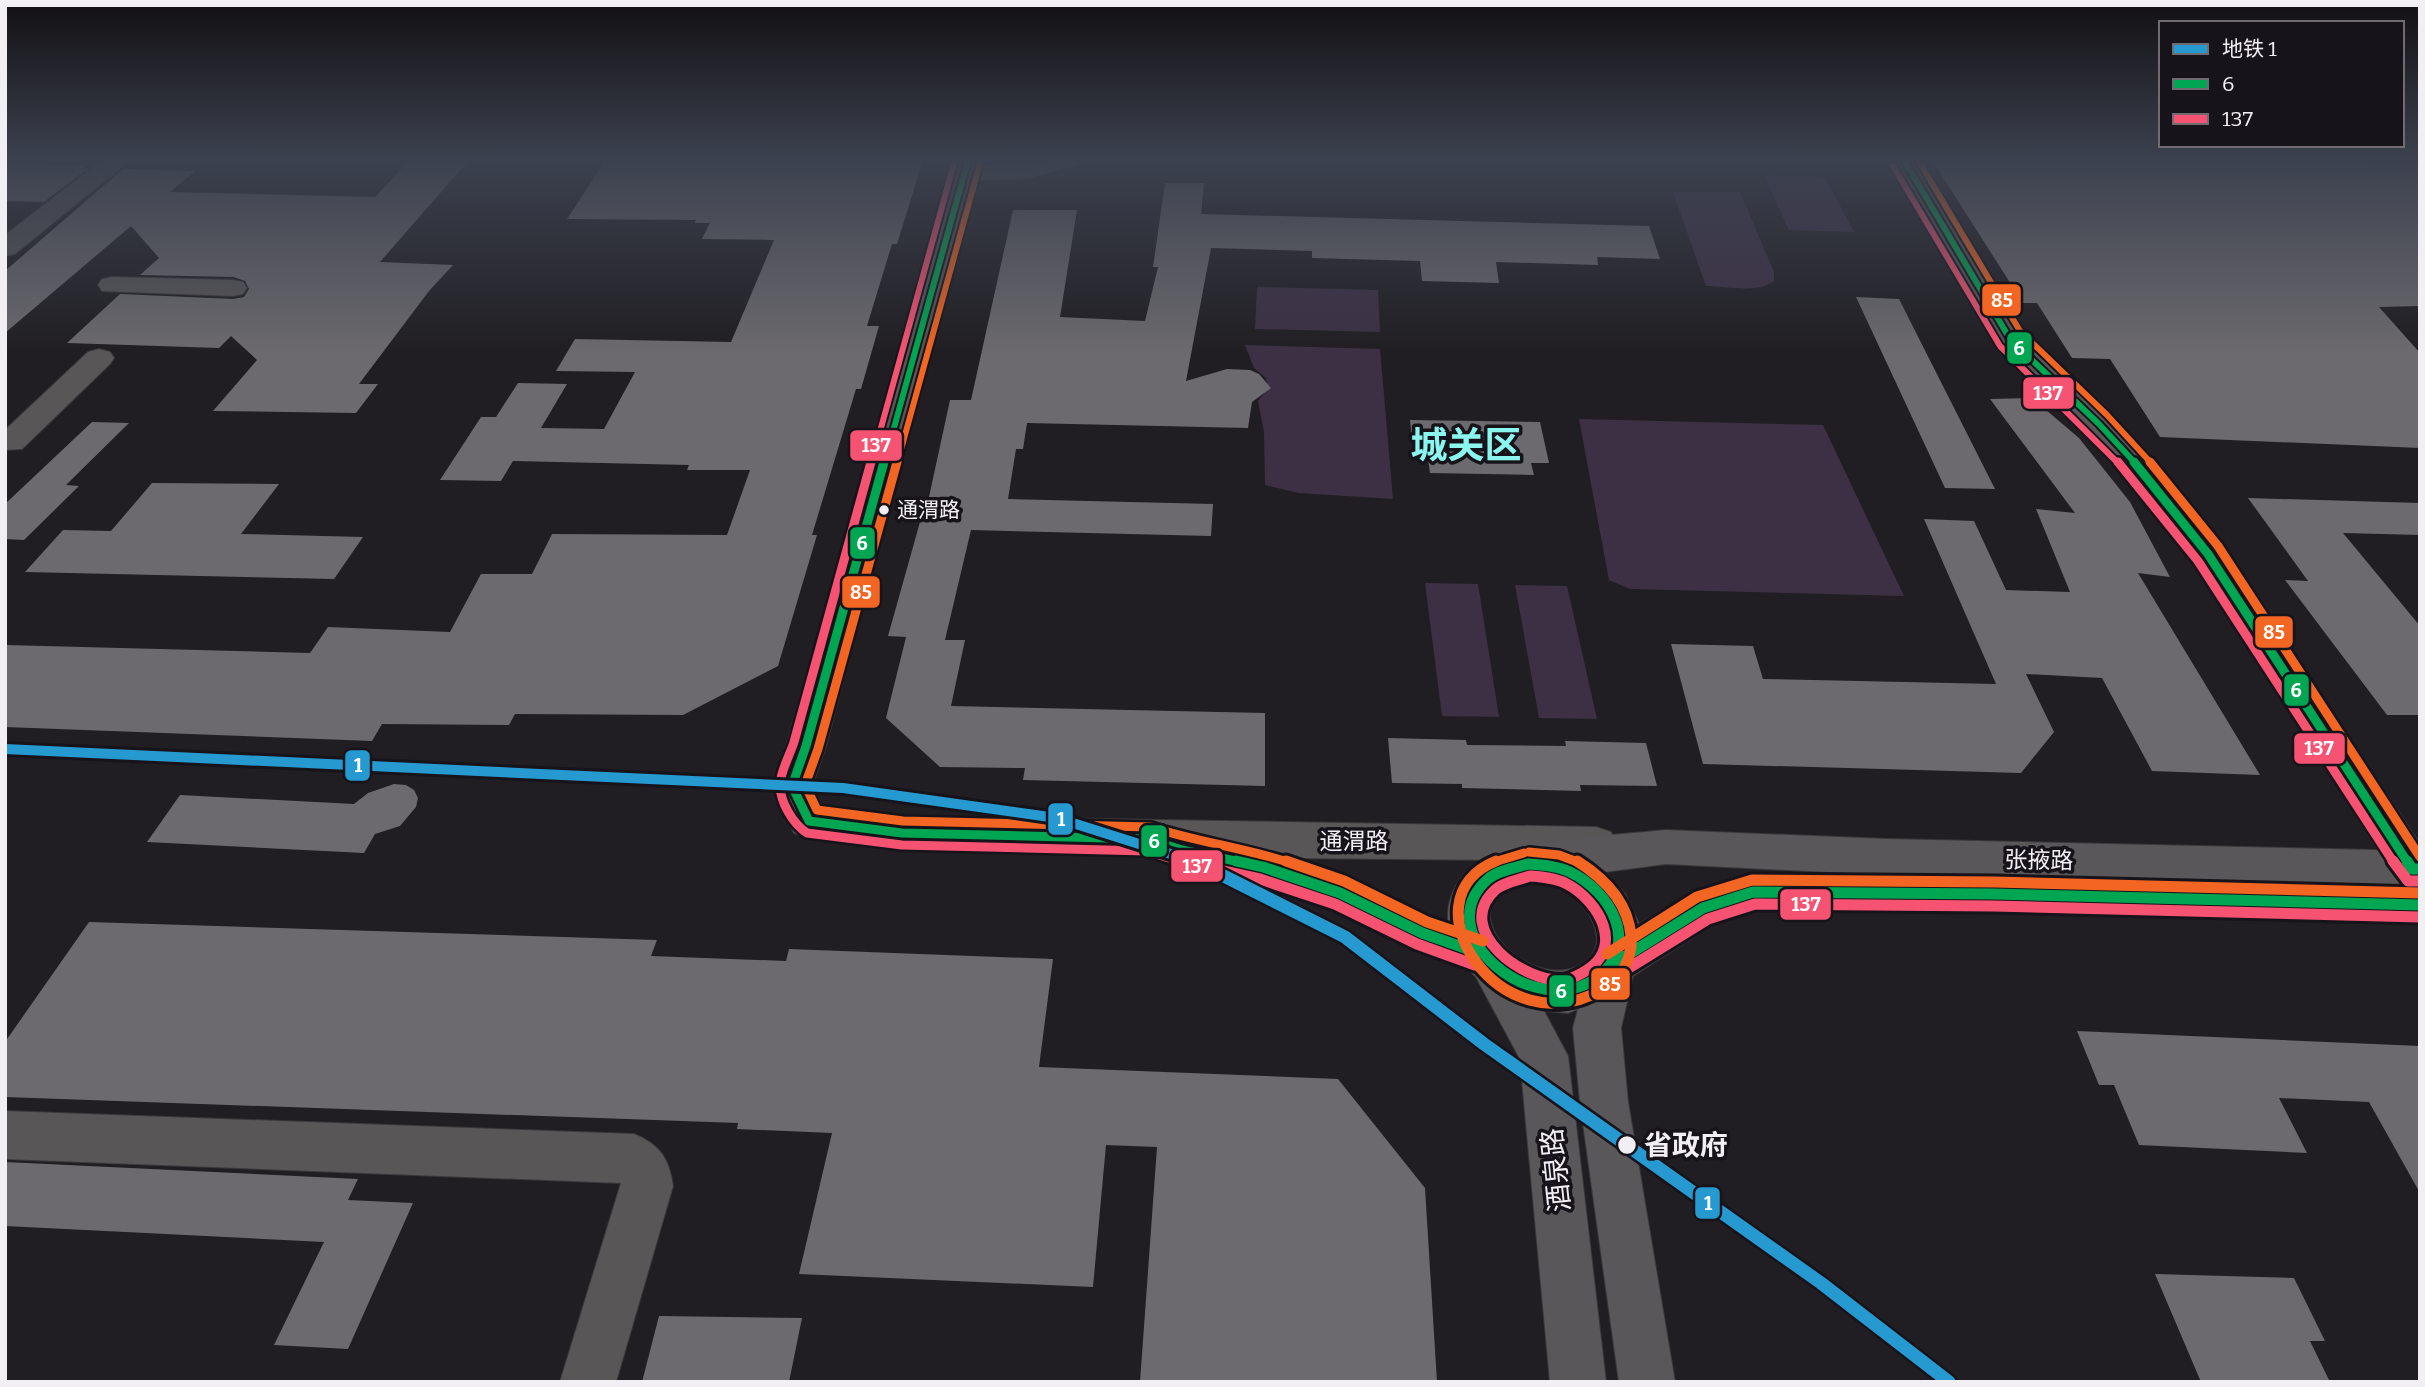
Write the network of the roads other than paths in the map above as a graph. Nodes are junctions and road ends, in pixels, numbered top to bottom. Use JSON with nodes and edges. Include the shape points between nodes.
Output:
{"nodes":[{"id":1,"x":35,"y":225,"type":"edge"},
{"id":2,"x":950,"y":225,"type":"edge"},
{"id":3,"x":1942,"y":225,"type":"edge"},
{"id":4,"x":5,"y":248,"type":"edge"},
{"id":5,"x":112,"y":285,"type":"dead end"},
{"id":6,"x":233,"y":288,"type":"dead end"},
{"id":7,"x":99,"y":358,"type":"dead end"},
{"id":8,"x":11,"y":442,"type":"dead end"},
{"id":9,"x":1148,"y":839,"type":"junction"},
{"id":10,"x":1398,"y":841,"type":"junction"},
{"id":11,"x":1665,"y":847,"type":"junction"},
{"id":12,"x":1528,"y":864,"type":"junction"},
{"id":13,"x":2418,"y":881,"type":"edge"},
{"id":14,"x":1488,"y":962,"type":"junction"},
{"id":15,"x":1613,"y":964,"type":"junction"},
{"id":16,"x":5,"y":1135,"type":"edge"},
{"id":17,"x":588,"y":1382,"type":"edge"},
{"id":18,"x":1578,"y":1382,"type":"edge"},
{"id":19,"x":1647,"y":1382,"type":"edge"}],
"edges":[{"from":1,"to":4,"type":"street"},
{"from":2,"to":9,"type":"street","name":"通渭路","via":[[792,786],[809,821],[902,833]]},
{"from":3,"to":13,"type":"street","via":[[2010,340],[2099,424],[2208,554]]},
{"from":5,"to":6,"type":"street"},
{"from":7,"to":8,"type":"street"},
{"from":9,"to":10,"type":"street","name":"通渭路"},
{"from":9,"to":14,"type":"street","via":[[1263,867],[1340,893]]},
{"from":10,"to":11,"type":"street","name":"通渭路"},
{"from":10,"to":12,"type":"street"},
{"from":11,"to":12,"type":"main road","name":"张掖路"},
{"from":11,"to":13,"type":"main road","name":"张掖路"},
{"from":12,"to":14,"type":"main road","via":[[1492,874],[1471,901],[1471,936]]},
{"from":12,"to":15,"type":"main road","via":[[1574,873],[1609,904],[1618,924],[1619,945]]},
{"from":13,"to":15,"type":"main road","via":[[1994,894],[1754,892],[1703,908]]},
{"from":14,"to":15,"type":"main road","via":[[1527,986],[1562,992],[1583,988]]},
{"from":14,"to":18,"type":"main road","name":"酒泉路","via":[[1544,1055]]},
{"from":15,"to":19,"type":"main road","via":[[1597,1028]]},
{"from":16,"to":17,"type":"street","via":[[634,1159],[645,1169],[647,1186]]}]}
